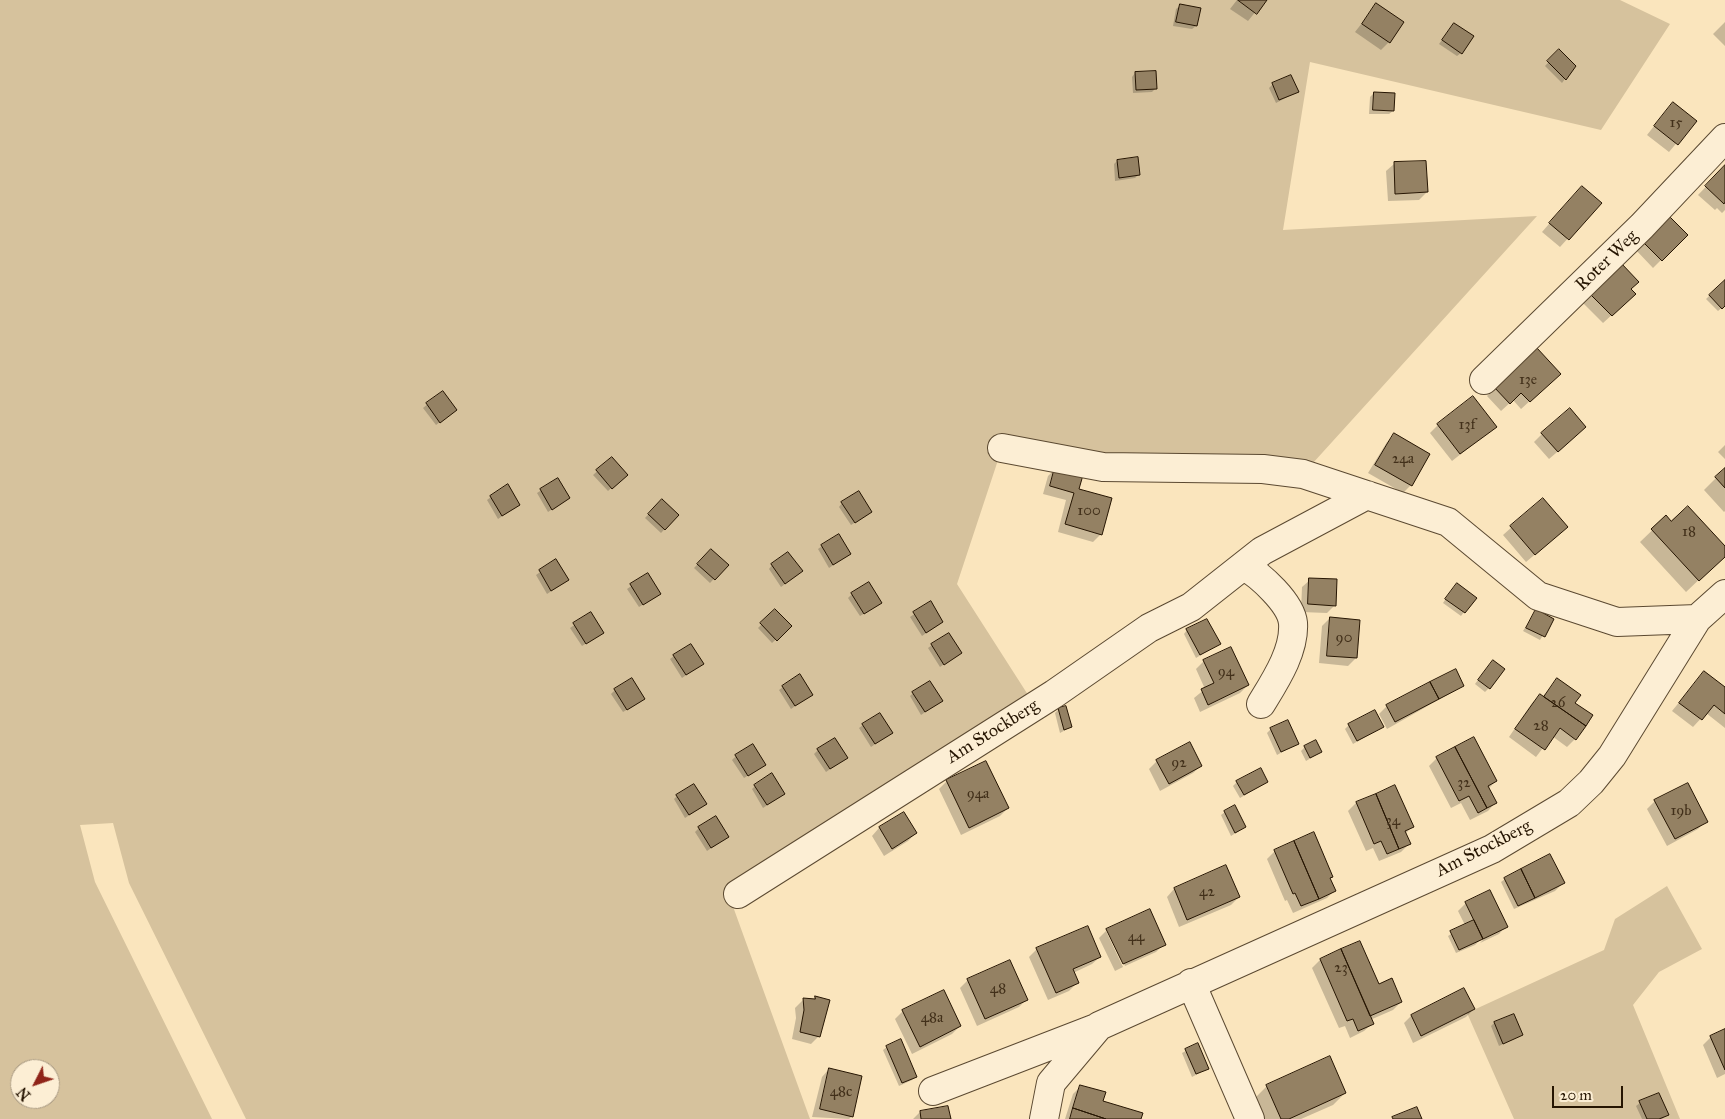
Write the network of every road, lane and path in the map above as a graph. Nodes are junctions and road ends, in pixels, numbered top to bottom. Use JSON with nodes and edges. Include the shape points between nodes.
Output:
{"nodes":[{"id":1,"x":1725,"y":138,"type":"edge"},
{"id":2,"x":1484,"y":380,"type":"dead end"},
{"id":3,"x":1002,"y":448,"type":"dead end"},
{"id":4,"x":1367,"y":495,"type":"junction"},
{"id":5,"x":1244,"y":566,"type":"junction"},
{"id":6,"x":1725,"y":594,"type":"edge"},
{"id":7,"x":1698,"y":620,"type":"junction"},
{"id":8,"x":1261,"y":704,"type":"dead end"},
{"id":9,"x":738,"y":894,"type":"dead end"},
{"id":10,"x":1192,"y":983,"type":"junction"},
{"id":11,"x":1099,"y":1026,"type":"junction"},
{"id":12,"x":934,"y":1091,"type":"dead end"},
{"id":13,"x":1044,"y":1119,"type":"edge"},
{"id":14,"x":1250,"y":1119,"type":"edge"}],
"edges":[{"from":1,"to":2,"type":"street","name":"Roter Weg","via":[[1642,226]]},
{"from":3,"to":4,"type":"street","via":[[1103,467],[1263,469],[1303,474]]},
{"from":4,"to":5,"type":"street","name":"Am Stockberg","via":[[1262,551]]},
{"from":4,"to":7,"type":"street","via":[[1448,522],[1538,596],[1617,622]]},
{"from":5,"to":8,"type":"street","via":[[1258,574],[1279,596],[1293,621],[1291,642],[1278,675]]},
{"from":5,"to":9,"type":"street","name":"Am Stockberg","via":[[1191,607],[1149,628],[1054,694]]},
{"from":6,"to":7,"type":"street","name":"Am Stockberg"},
{"from":7,"to":10,"type":"street","name":"Am Stockberg","via":[[1612,756],[1569,803],[1492,849]]},
{"from":10,"to":11,"type":"street","name":"Am Stockberg"},
{"from":10,"to":14,"type":"street"},
{"from":11,"to":12,"type":"street","name":"Am Stockberg"},
{"from":11,"to":13,"type":"street","name":"Am Stockberg","via":[[1051,1083]]}]}
